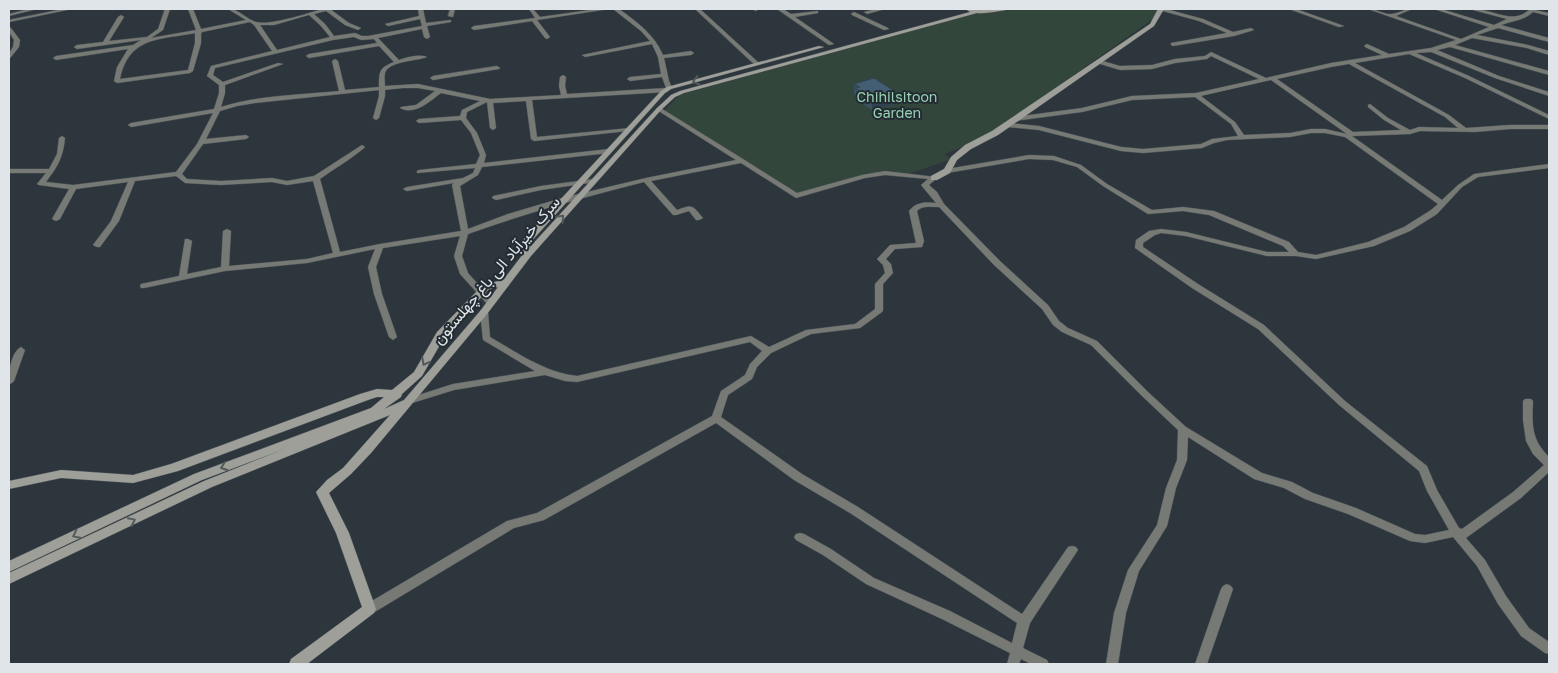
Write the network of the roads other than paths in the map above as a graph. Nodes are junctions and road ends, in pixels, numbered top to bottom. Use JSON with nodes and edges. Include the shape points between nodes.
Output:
{"nodes":[{"id":1,"x":34,"y":9,"type":"edge"},
{"id":2,"x":69,"y":9,"type":"edge"},
{"id":3,"x":167,"y":9,"type":"edge"},
{"id":4,"x":190,"y":9,"type":"edge"},
{"id":5,"x":230,"y":9,"type":"edge"},
{"id":6,"x":302,"y":9,"type":"edge"},
{"id":7,"x":327,"y":9,"type":"edge"},
{"id":8,"x":420,"y":9,"type":"edge"},
{"id":9,"x":452,"y":9,"type":"edge"},
{"id":10,"x":531,"y":9,"type":"edge"},
{"id":11,"x":606,"y":9,"type":"edge"},
{"id":12,"x":616,"y":9,"type":"edge"},
{"id":13,"x":697,"y":9,"type":"edge"},
{"id":14,"x":780,"y":9,"type":"edge"},
{"id":15,"x":882,"y":9,"type":"edge"},
{"id":16,"x":963,"y":9,"type":"edge"},
{"id":17,"x":989,"y":9,"type":"edge"},
{"id":18,"x":1006,"y":9,"type":"edge"},
{"id":19,"x":1161,"y":9,"type":"edge"},
{"id":20,"x":1292,"y":9,"type":"edge"},
{"id":21,"x":1370,"y":9,"type":"edge"},
{"id":22,"x":1410,"y":9,"type":"edge"},
{"id":23,"x":1436,"y":9,"type":"edge"},
{"id":24,"x":1475,"y":9,"type":"edge"},
{"id":25,"x":1532,"y":9,"type":"edge"},
{"id":26,"x":972,"y":10,"type":"edge"},
{"id":27,"x":816,"y":12,"type":"dead end"},
{"id":28,"x":867,"y":12,"type":"dead end"},
{"id":29,"x":311,"y":14,"type":"junction"},
{"id":30,"x":854,"y":14,"type":"dead end"},
{"id":31,"x":1549,"y":14,"type":"edge"},
{"id":32,"x":9,"y":15,"type":"edge"},
{"id":33,"x":790,"y":16,"type":"junction"},
{"id":34,"x":1390,"y":16,"type":"junction"},
{"id":35,"x":121,"y":17,"type":"dead end"},
{"id":36,"x":422,"y":17,"type":"junction"},
{"id":37,"x":1512,"y":18,"type":"junction"},
{"id":38,"x":535,"y":19,"type":"junction"},
{"id":39,"x":9,"y":21,"type":"edge"},
{"id":40,"x":249,"y":21,"type":"junction"},
{"id":41,"x":256,"y":24,"type":"junction"},
{"id":42,"x":388,"y":24,"type":"dead end"},
{"id":43,"x":424,"y":26,"type":"junction"},
{"id":44,"x":1341,"y":26,"type":"dead end"},
{"id":45,"x":1497,"y":26,"type":"junction"},
{"id":46,"x":358,"y":28,"type":"dead end"},
{"id":47,"x":474,"y":28,"type":"dead end"},
{"id":48,"x":9,"y":29,"type":"edge"},
{"id":49,"x":886,"y":29,"type":"junction"},
{"id":50,"x":1250,"y":30,"type":"dead end"},
{"id":51,"x":200,"y":32,"type":"junction"},
{"id":52,"x":1234,"y":34,"type":"junction"},
{"id":53,"x":1471,"y":36,"type":"junction"},
{"id":54,"x":375,"y":37,"type":"junction"},
{"id":55,"x":427,"y":37,"type":"dead end"},
{"id":56,"x":333,"y":38,"type":"junction"},
{"id":57,"x":548,"y":38,"type":"dead end"},
{"id":58,"x":147,"y":40,"type":"junction"},
{"id":59,"x":1460,"y":40,"type":"junction"},
{"id":60,"x":1549,"y":40,"type":"edge"},
{"id":61,"x":106,"y":42,"type":"junction"},
{"id":62,"x":654,"y":42,"type":"junction"},
{"id":63,"x":379,"y":44,"type":"junction"},
{"id":64,"x":832,"y":44,"type":"junction"},
{"id":65,"x":1173,"y":44,"type":"dead end"},
{"id":66,"x":1450,"y":45,"type":"junction"},
{"id":67,"x":1367,"y":46,"type":"dead end"},
{"id":68,"x":78,"y":47,"type":"dead end"},
{"id":69,"x":132,"y":48,"type":"junction"},
{"id":70,"x":1431,"y":50,"type":"junction"},
{"id":71,"x":276,"y":52,"type":"junction"},
{"id":72,"x":1408,"y":52,"type":"junction"},
{"id":73,"x":691,"y":53,"type":"dead end"},
{"id":74,"x":1549,"y":53,"type":"edge"},
{"id":75,"x":585,"y":55,"type":"dead end"},
{"id":76,"x":1388,"y":55,"type":"junction"},
{"id":77,"x":9,"y":56,"type":"edge"},
{"id":78,"x":309,"y":56,"type":"dead end"},
{"id":79,"x":424,"y":57,"type":"dead end"},
{"id":80,"x":661,"y":57,"type":"junction"},
{"id":81,"x":56,"y":58,"type":"dead end"},
{"id":82,"x":335,"y":61,"type":"dead end"},
{"id":83,"x":398,"y":62,"type":"junction"},
{"id":84,"x":1099,"y":62,"type":"junction"},
{"id":85,"x":1351,"y":63,"type":"junction"},
{"id":86,"x":280,"y":64,"type":"dead end"},
{"id":87,"x":757,"y":64,"type":"junction"},
{"id":88,"x":497,"y":68,"type":"dead end"},
{"id":89,"x":1549,"y":73,"type":"edge"},
{"id":90,"x":664,"y":75,"type":"junction"},
{"id":91,"x":432,"y":76,"type":"joint"},
{"id":92,"x":563,"y":77,"type":"dead end"},
{"id":93,"x":630,"y":79,"type":"dead end"},
{"id":94,"x":1269,"y":80,"type":"junction"},
{"id":95,"x":222,"y":84,"type":"junction"},
{"id":96,"x":382,"y":87,"type":"junction"},
{"id":97,"x":668,"y":89,"type":"junction"},
{"id":98,"x":439,"y":90,"type":"junction"},
{"id":99,"x":342,"y":92,"type":"junction"},
{"id":100,"x":1549,"y":94,"type":"edge"},
{"id":101,"x":1196,"y":95,"type":"junction"},
{"id":102,"x":565,"y":97,"type":"junction"},
{"id":103,"x":413,"y":98,"type":"dead end"},
{"id":104,"x":529,"y":98,"type":"junction"},
{"id":105,"x":427,"y":100,"type":"junction"},
{"id":106,"x":488,"y":101,"type":"junction"},
{"id":107,"x":1370,"y":106,"type":"dead end"},
{"id":108,"x":403,"y":108,"type":"dead end"},
{"id":109,"x":659,"y":109,"type":"junction"},
{"id":110,"x":216,"y":110,"type":"junction"},
{"id":111,"x":1549,"y":117,"type":"edge"},
{"id":112,"x":376,"y":118,"type":"dead end"},
{"id":113,"x":463,"y":118,"type":"junction"},
{"id":114,"x":1015,"y":119,"type":"junction"},
{"id":115,"x":419,"y":121,"type":"dead end"},
{"id":116,"x":1007,"y":124,"type":"junction"},
{"id":117,"x":131,"y":125,"type":"dead end"},
{"id":118,"x":1549,"y":126,"type":"edge"},
{"id":119,"x":494,"y":128,"type":"dead end"},
{"id":120,"x":628,"y":129,"type":"junction"},
{"id":121,"x":1466,"y":130,"type":"junction"},
{"id":122,"x":1410,"y":132,"type":"junction"},
{"id":123,"x":1350,"y":135,"type":"junction"},
{"id":124,"x":246,"y":137,"type":"dead end"},
{"id":125,"x":1242,"y":137,"type":"junction"},
{"id":126,"x":62,"y":138,"type":"dead end"},
{"id":127,"x":200,"y":142,"type":"junction"},
{"id":128,"x":362,"y":147,"type":"dead end"},
{"id":129,"x":609,"y":151,"type":"junction"},
{"id":130,"x":741,"y":160,"type":"junction"},
{"id":131,"x":478,"y":165,"type":"junction"},
{"id":132,"x":1549,"y":166,"type":"edge"},
{"id":133,"x":9,"y":171,"type":"edge"},
{"id":134,"x":51,"y":171,"type":"junction"},
{"id":135,"x":947,"y":171,"type":"junction"},
{"id":136,"x":419,"y":172,"type":"dead end"},
{"id":137,"x":178,"y":174,"type":"junction"},
{"id":138,"x":316,"y":178,"type":"junction"},
{"id":139,"x":934,"y":178,"type":"junction"},
{"id":140,"x":134,"y":179,"type":"junction"},
{"id":141,"x":467,"y":179,"type":"junction"},
{"id":142,"x":646,"y":180,"type":"junction"},
{"id":143,"x":594,"y":181,"type":"junction"},
{"id":144,"x":581,"y":182,"type":"junction"},
{"id":145,"x":73,"y":187,"type":"junction"},
{"id":146,"x":407,"y":189,"type":"dead end"},
{"id":147,"x":581,"y":197,"type":"junction"},
{"id":148,"x":496,"y":198,"type":"dead end"},
{"id":149,"x":565,"y":200,"type":"junction"},
{"id":150,"x":1441,"y":203,"type":"junction"},
{"id":151,"x":941,"y":205,"type":"junction"},
{"id":152,"x":699,"y":218,"type":"dead end"},
{"id":153,"x":56,"y":219,"type":"dead end"},
{"id":154,"x":228,"y":231,"type":"dead end"},
{"id":155,"x":465,"y":233,"type":"junction"},
{"id":156,"x":188,"y":241,"type":"dead end"},
{"id":157,"x":97,"y":246,"type":"dead end"},
{"id":158,"x":380,"y":246,"type":"junction"},
{"id":159,"x":337,"y":254,"type":"junction"},
{"id":160,"x":528,"y":254,"type":"junction"},
{"id":161,"x":1296,"y":254,"type":"junction"},
{"id":162,"x":225,"y":269,"type":"junction"},
{"id":163,"x":183,"y":277,"type":"junction"},
{"id":164,"x":507,"y":281,"type":"junction"},
{"id":165,"x":144,"y":286,"type":"dead end"},
{"id":166,"x":481,"y":292,"type":"junction"},
{"id":167,"x":491,"y":303,"type":"junction"},
{"id":168,"x":484,"y":312,"type":"junction"},
{"id":169,"x":393,"y":337,"type":"dead end"},
{"id":170,"x":21,"y":350,"type":"dead end"},
{"id":171,"x":768,"y":351,"type":"junction"},
{"id":172,"x":545,"y":372,"type":"junction"},
{"id":173,"x":9,"y":381,"type":"edge"},
{"id":174,"x":397,"y":394,"type":"junction"},
{"id":175,"x":408,"y":401,"type":"junction"},
{"id":176,"x":1528,"y":401,"type":"dead end"},
{"id":177,"x":716,"y":418,"type":"junction"},
{"id":178,"x":1183,"y":429,"type":"junction"},
{"id":179,"x":9,"y":485,"type":"edge"},
{"id":180,"x":1458,"y":534,"type":"junction"},
{"id":181,"x":800,"y":537,"type":"dead end"},
{"id":182,"x":1072,"y":550,"type":"dead end"},
{"id":183,"x":9,"y":567,"type":"edge"},
{"id":184,"x":9,"y":579,"type":"edge"},
{"id":185,"x":1227,"y":589,"type":"dead end"},
{"id":186,"x":369,"y":609,"type":"junction"},
{"id":187,"x":1024,"y":621,"type":"junction"},
{"id":188,"x":1549,"y":649,"type":"edge"},
{"id":189,"x":1015,"y":658,"type":"edge"},
{"id":190,"x":296,"y":664,"type":"edge"},
{"id":191,"x":1043,"y":664,"type":"edge"},
{"id":192,"x":1112,"y":664,"type":"edge"},
{"id":193,"x":1202,"y":664,"type":"edge"}],
"edges":[{"from":1,"to":32,"type":"street"},
{"from":2,"to":39,"type":"street"},
{"from":3,"to":58,"type":"street","via":[[160,30]]},
{"from":4,"to":51,"type":"street"},
{"from":5,"to":40,"type":"street"},
{"from":6,"to":29,"type":"street"},
{"from":7,"to":29,"type":"street"},
{"from":7,"to":46,"type":"street"},
{"from":8,"to":36,"type":"street"},
{"from":9,"to":43,"type":"street","via":[[450,19]]},
{"from":10,"to":38,"type":"street"},
{"from":11,"to":38,"type":"street"},
{"from":12,"to":62,"type":"street"},
{"from":13,"to":87,"type":"street"},
{"from":14,"to":33,"type":"street"},
{"from":15,"to":28,"type":"street"},
{"from":16,"to":49,"type":"main road"},
{"from":17,"to":18,"type":"main road","name":"سرک خیرآباد الی باغ چهلستون"},
{"from":17,"to":26,"type":"main road","name":"سرک خیرآباد الی باغ چهلستون","via":[[985,12]]},
{"from":19,"to":52,"type":"street","via":[[1201,20]]},
{"from":19,"to":84,"type":"main road","via":[[1152,25]]},
{"from":20,"to":44,"type":"street"},
{"from":21,"to":34,"type":"street"},
{"from":22,"to":34,"type":"street"},
{"from":23,"to":45,"type":"street"},
{"from":24,"to":37,"type":"street"},
{"from":25,"to":31,"type":"street"},
{"from":25,"to":37,"type":"street","via":[[1526,16]]},
{"from":26,"to":109,"type":"main road","name":"سرک خیرآباد الی باغ چهلستون","via":[[682,92]]},
{"from":27,"to":33,"type":"street"},
{"from":29,"to":41,"type":"street"},
{"from":29,"to":56,"type":"street"},
{"from":30,"to":49,"type":"street"},
{"from":33,"to":64,"type":"street"},
{"from":34,"to":59,"type":"street"},
{"from":35,"to":61,"type":"street"},
{"from":36,"to":42,"type":"street"},
{"from":36,"to":43,"type":"street"},
{"from":37,"to":45,"type":"street"},
{"from":38,"to":47,"type":"street"},
{"from":38,"to":57,"type":"street"},
{"from":40,"to":41,"type":"street"},
{"from":40,"to":51,"type":"street"},
{"from":41,"to":71,"type":"street"},
{"from":43,"to":54,"type":"street"},
{"from":43,"to":55,"type":"street"},
{"from":45,"to":53,"type":"street"},
{"from":45,"to":60,"type":"street"},
{"from":48,"to":77,"type":"street","via":[[17,40]]},
{"from":49,"to":64,"type":"main road"},
{"from":50,"to":52,"type":"street"},
{"from":51,"to":58,"type":"street"},
{"from":51,"to":69,"type":"street","via":[[190,71],[117,81],[120,67]]},
{"from":52,"to":65,"type":"street"},
{"from":53,"to":59,"type":"street"},
{"from":53,"to":74,"type":"street"},
{"from":54,"to":56,"type":"street"},
{"from":54,"to":63,"type":"street"},
{"from":56,"to":71,"type":"street"},
{"from":58,"to":61,"type":"street"},
{"from":58,"to":69,"type":"street"},
{"from":59,"to":66,"type":"street"},
{"from":61,"to":68,"type":"street"},
{"from":62,"to":75,"type":"street"},
{"from":62,"to":80,"type":"street"},
{"from":63,"to":78,"type":"street"},
{"from":63,"to":83,"type":"street"},
{"from":64,"to":87,"type":"main road"},
{"from":66,"to":70,"type":"street"},
{"from":66,"to":89,"type":"street"},
{"from":67,"to":76,"type":"street"},
{"from":69,"to":81,"type":"street"},
{"from":70,"to":72,"type":"street"},
{"from":70,"to":100,"type":"street"},
{"from":71,"to":95,"type":"street","via":[[213,67],[210,76]]},
{"from":72,"to":76,"type":"street"},
{"from":72,"to":111,"type":"street"},
{"from":73,"to":80,"type":"street"},
{"from":76,"to":85,"type":"street"},
{"from":79,"to":83,"type":"street"},
{"from":80,"to":90,"type":"street"},
{"from":82,"to":99,"type":"street"},
{"from":83,"to":96,"type":"street","via":[[386,67],[382,74]]},
{"from":84,"to":94,"type":"street","via":[[1120,68],[1152,67],[1211,54]]},
{"from":84,"to":114,"type":"main road"},
{"from":85,"to":94,"type":"street","via":[[1290,73]]},
{"from":85,"to":121,"type":"street","via":[[1447,116]]},
{"from":86,"to":95,"type":"street"},
{"from":87,"to":97,"type":"main road","one_way":true},
{"from":88,"to":91,"type":"street"},
{"from":90,"to":93,"type":"street"},
{"from":90,"to":97,"type":"street"},
{"from":91,"to":98,"type":"street"},
{"from":92,"to":102,"type":"street"},
{"from":94,"to":101,"type":"street"},
{"from":94,"to":123,"type":"street"},
{"from":95,"to":110,"type":"street","via":[[223,93]]},
{"from":96,"to":98,"type":"street","via":[[418,86]]},
{"from":96,"to":99,"type":"street"},
{"from":96,"to":112,"type":"street"},
{"from":97,"to":102,"type":"street"},
{"from":97,"to":120,"type":"main road"},
{"from":98,"to":105,"type":"street"},
{"from":98,"to":106,"type":"street"},
{"from":99,"to":110,"type":"street"},
{"from":101,"to":114,"type":"street","via":[[1132,98],[1082,110]]},
{"from":101,"to":125,"type":"street","via":[[1233,123]]},
{"from":102,"to":104,"type":"street"},
{"from":103,"to":105,"type":"street"},
{"from":104,"to":106,"type":"street"},
{"from":104,"to":120,"type":"street","via":[[534,139]]},
{"from":105,"to":108,"type":"street","via":[[418,106]]},
{"from":106,"to":113,"type":"street","via":[[464,111]]},
{"from":106,"to":119,"type":"street"},
{"from":107,"to":122,"type":"street"},
{"from":109,"to":130,"type":"street"},
{"from":109,"to":143,"type":"main road","name":"سرک خیرآباد الی باغ چهلستون"},
{"from":110,"to":117,"type":"street"},
{"from":110,"to":127,"type":"street","via":[[210,128]]},
{"from":113,"to":115,"type":"street"},
{"from":113,"to":131,"type":"street","via":[[474,133],[482,155]]},
{"from":114,"to":116,"type":"main road"},
{"from":116,"to":125,"type":"street","via":[[1143,151],[1202,146],[1212,141]]},
{"from":116,"to":135,"type":"main road","via":[[995,134],[968,147],[954,159]]},
{"from":118,"to":121,"type":"street"},
{"from":120,"to":129,"type":"main road"},
{"from":121,"to":122,"type":"street","via":[[1419,129]]},
{"from":122,"to":123,"type":"street"},
{"from":123,"to":125,"type":"street","via":[[1312,131]]},
{"from":123,"to":150,"type":"street"},
{"from":124,"to":127,"type":"street"},
{"from":126,"to":134,"type":"street","via":[[60,154]]},
{"from":127,"to":137,"type":"street","via":[[194,156]]},
{"from":128,"to":138,"type":"street"},
{"from":129,"to":131,"type":"street"},
{"from":129,"to":144,"type":"main road"},
{"from":130,"to":139,"type":"street","via":[[796,196],[885,173]]},
{"from":130,"to":142,"type":"street"},
{"from":131,"to":136,"type":"street"},
{"from":131,"to":141,"type":"street","via":[[476,174]]},
{"from":132,"to":150,"type":"street","via":[[1476,175]]},
{"from":133,"to":134,"type":"street"},
{"from":134,"to":145,"type":"street","via":[[42,184]]},
{"from":135,"to":139,"type":"main road"},
{"from":135,"to":161,"type":"street","via":[[1029,157],[1054,158],[1079,166],[1151,212],[1183,209],[1211,213],[1286,244]]},
{"from":137,"to":138,"type":"street","via":[[185,181],[221,183],[272,180],[288,183]]},
{"from":137,"to":140,"type":"street"},
{"from":138,"to":159,"type":"street"},
{"from":139,"to":151,"type":"street","via":[[925,185]]},
{"from":140,"to":145,"type":"street"},
{"from":140,"to":157,"type":"street","via":[[115,221]]},
{"from":141,"to":146,"type":"street"},
{"from":141,"to":155,"type":"street","via":[[456,185]]},
{"from":142,"to":147,"type":"street"},
{"from":142,"to":152,"type":"street","via":[[676,213],[690,208]]},
{"from":143,"to":144,"type":"street"},
{"from":143,"to":147,"type":"main road","name":"سرک خیرآباد الی باغ چهلستون"},
{"from":144,"to":148,"type":"street"},
{"from":144,"to":149,"type":"main road"},
{"from":145,"to":153,"type":"street"},
{"from":147,"to":149,"type":"street"},
{"from":160,"to":147,"type":"main road","name":"سرک خیرآباد الی باغ چهلستون","one_way":true},
{"from":149,"to":155,"type":"street"},
{"from":149,"to":160,"type":"main road","via":[[524,244]]},
{"from":150,"to":161,"type":"street","via":[[1434,212],[1408,229],[1371,244],[1316,258]]},
{"from":151,"to":171,"type":"street","via":[[915,207],[919,245],[893,247],[880,259],[888,264],[889,273],[879,284],[879,310],[857,326],[808,332]]},
{"from":151,"to":178,"type":"street","via":[[1046,307],[1056,323],[1094,342]]},
{"from":154,"to":162,"type":"street"},
{"from":155,"to":158,"type":"street"},
{"from":155,"to":166,"type":"street","via":[[458,256],[464,274]]},
{"from":156,"to":163,"type":"street"},
{"from":158,"to":159,"type":"street"},
{"from":158,"to":169,"type":"street","via":[[372,267]]},
{"from":159,"to":162,"type":"street","via":[[307,261]]},
{"from":160,"to":164,"type":"main road","name":"سرک خیرآباد الی باغ چهلستون"},
{"from":161,"to":180,"type":"street","via":[[1267,254],[1161,231],[1152,232],[1139,242],[1139,248],[1261,328],[1342,403],[1423,469],[1432,491]]},
{"from":162,"to":163,"type":"street"},
{"from":163,"to":165,"type":"street"},
{"from":164,"to":166,"type":"main road"},
{"from":164,"to":167,"type":"main road","name":"سرک خیرآباد الی باغ چهلستون"},
{"from":166,"to":167,"type":"street"},
{"from":166,"to":174,"type":"main road","one_way":true,"via":[[440,334],[418,374]]},
{"from":167,"to":168,"type":"main road","name":"سرک خیرآباد الی باغ چهلستون"},
{"from":168,"to":172,"type":"street","via":[[486,338]]},
{"from":168,"to":175,"type":"main road","name":"سرک خیرآباد الی باغ چهلستون"},
{"from":170,"to":173,"type":"street"},
{"from":171,"to":172,"type":"street","via":[[751,339],[577,379]]},
{"from":171,"to":177,"type":"street","via":[[753,366],[750,377],[724,393]]},
{"from":172,"to":175,"type":"street","via":[[453,387]]},
{"from":174,"to":179,"type":"main road","via":[[377,393],[364,397],[174,468],[134,479],[61,474]]},
{"from":174,"to":183,"type":"main road","one_way":true,"via":[[375,411],[198,477]]},
{"from":184,"to":175,"type":"main road","one_way":true,"via":[[208,484],[380,416]]},
{"from":175,"to":186,"type":"main road","name":"سرک خیرآباد الی باغ چهلستون","via":[[347,471],[322,492],[339,526]]},
{"from":176,"to":180,"type":"street","via":[[1530,435],[1535,450],[1547,459],[1549,466],[1517,495]]},
{"from":177,"to":186,"type":"street","via":[[540,517],[511,524]]},
{"from":177,"to":187,"type":"street","via":[[798,477]]},
{"from":178,"to":180,"type":"street","via":[[1258,476],[1288,485],[1414,538]]},
{"from":178,"to":192,"type":"street","via":[[1182,460],[1162,526],[1134,570],[1120,613]]},
{"from":180,"to":188,"type":"street","via":[[1481,563],[1525,632]]},
{"from":181,"to":189,"type":"street","via":[[870,581],[946,615]]},
{"from":182,"to":187,"type":"street"},
{"from":185,"to":193,"type":"street"},
{"from":186,"to":190,"type":"main road"},
{"from":187,"to":189,"type":"street"},
{"from":189,"to":191,"type":"street"}]}
